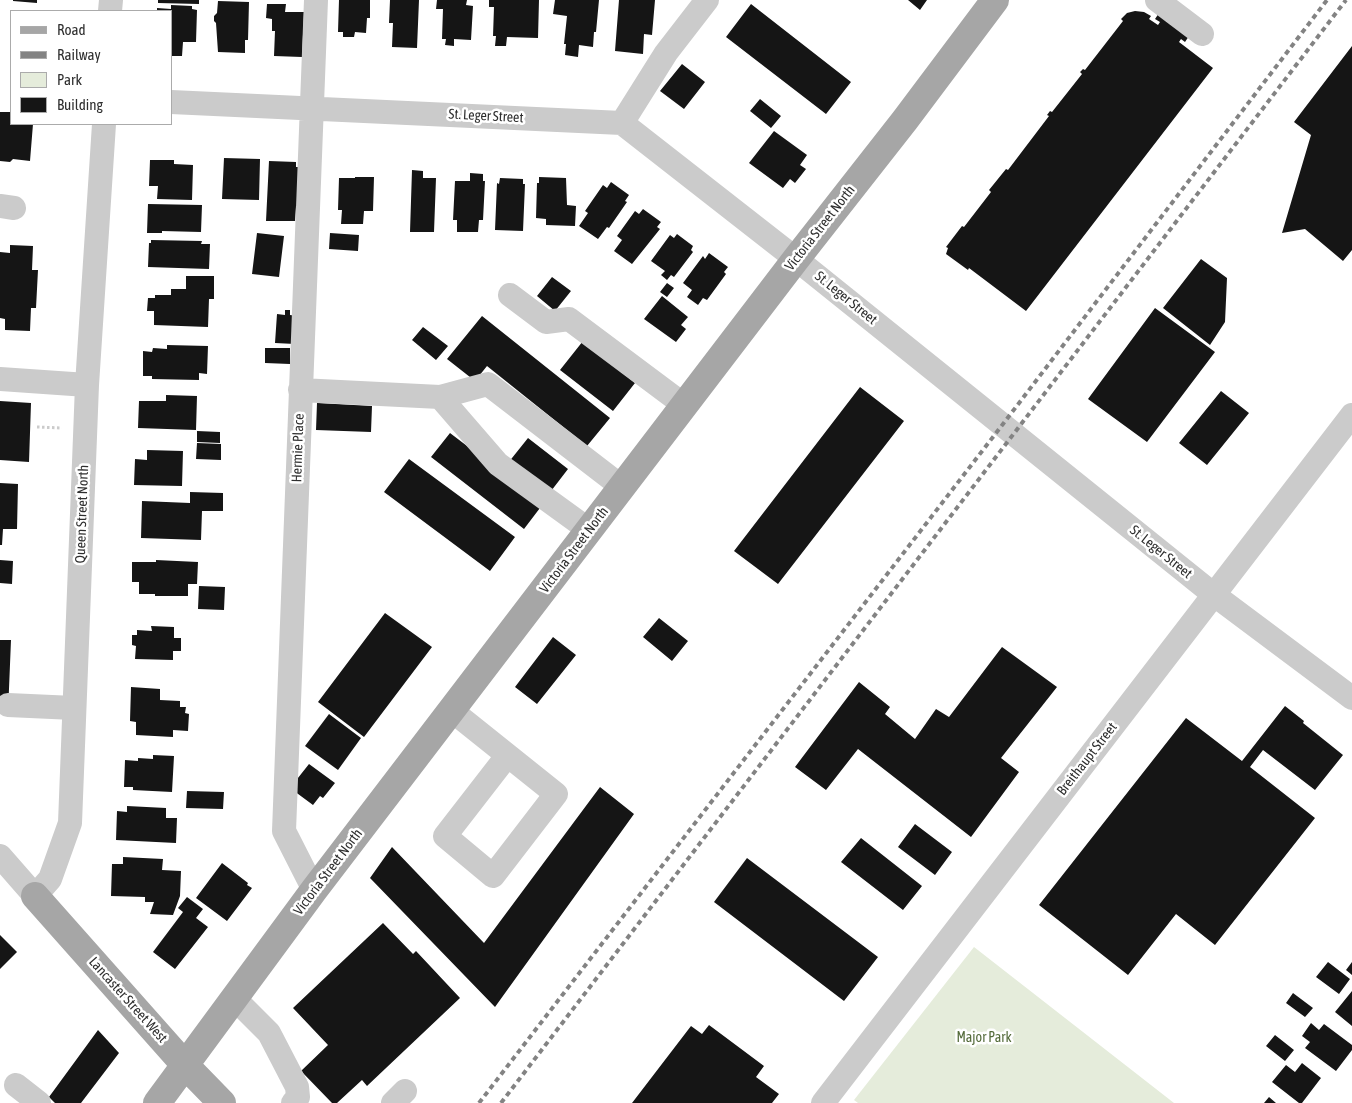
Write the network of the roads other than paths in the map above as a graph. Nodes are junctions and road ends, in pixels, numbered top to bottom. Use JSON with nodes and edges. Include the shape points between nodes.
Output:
{"nodes":[{"id":1,"x":316,"y":0,"type":"edge"},
{"id":2,"x":707,"y":0,"type":"edge"},
{"id":3,"x":995,"y":0,"type":"edge"},
{"id":4,"x":1157,"y":0,"type":"edge"},
{"id":5,"x":1202,"y":34,"type":"dead end"},
{"id":6,"x":172,"y":102,"type":"edge"},
{"id":7,"x":311,"y":108,"type":"junction"},
{"id":8,"x":622,"y":123,"type":"junction"},
{"id":9,"x":104,"y":125,"type":"edge"},
{"id":10,"x":796,"y":259,"type":"junction"},
{"id":11,"x":510,"y":295,"type":"dead end"},
{"id":12,"x":0,"y":379,"type":"edge"},
{"id":13,"x":87,"y":385,"type":"junction"},
{"id":14,"x":300,"y":390,"type":"junction"},
{"id":15,"x":440,"y":397,"type":"junction"},
{"id":16,"x":684,"y":405,"type":"junction"},
{"id":17,"x":1352,"y":416,"type":"edge"},
{"id":18,"x":622,"y":487,"type":"junction"},
{"id":19,"x":589,"y":530,"type":"junction"},
{"id":20,"x":1214,"y":594,"type":"junction"},
{"id":21,"x":1352,"y":698,"type":"edge"},
{"id":22,"x":8,"y":705,"type":"dead end"},
{"id":23,"x":74,"y":708,"type":"junction"},
{"id":24,"x":451,"y":710,"type":"junction"},
{"id":25,"x":507,"y":756,"type":"junction"},
{"id":26,"x":0,"y":856,"type":"edge"},
{"id":27,"x":314,"y":890,"type":"junction"},
{"id":28,"x":35,"y":896,"type":"junction"},
{"id":29,"x":235,"y":1000,"type":"junction"},
{"id":30,"x":186,"y":1065,"type":"junction"},
{"id":31,"x":16,"y":1085,"type":"dead end"},
{"id":32,"x":40,"y":1103,"type":"edge"},
{"id":33,"x":157,"y":1103,"type":"edge"},
{"id":34,"x":222,"y":1103,"type":"edge"},
{"id":35,"x":294,"y":1103,"type":"edge"},
{"id":36,"x":823,"y":1103,"type":"edge"}],
"edges":[{"from":1,"to":7,"type":"street","name":"Hermie Place"},
{"from":2,"to":8,"type":"street","via":[[666,53]]},
{"from":3,"to":10,"type":"main road","name":"Victoria Street North"},
{"from":4,"to":5,"type":"street"},
{"from":6,"to":7,"type":"street","name":"St. Leger Street"},
{"from":7,"to":8,"type":"street","name":"St. Leger Street"},
{"from":7,"to":14,"type":"street","name":"Hermie Place"},
{"from":8,"to":10,"type":"street","name":"St. Leger Street"},
{"from":9,"to":13,"type":"street","name":"Queen Street North"},
{"from":10,"to":16,"type":"main road","name":"Victoria Street North"},
{"from":10,"to":20,"type":"street","name":"St. Leger Street"},
{"from":11,"to":16,"type":"street","via":[[546,322],[569,319]]},
{"from":12,"to":13,"type":"street"},
{"from":13,"to":23,"type":"street","name":"Queen Street North"},
{"from":14,"to":15,"type":"street"},
{"from":14,"to":27,"type":"street","name":"Hermie Place","via":[[284,831]]},
{"from":15,"to":18,"type":"street","via":[[488,384]]},
{"from":15,"to":19,"type":"street","via":[[498,464]]},
{"from":16,"to":18,"type":"main road","name":"Victoria Street North"},
{"from":17,"to":20,"type":"street","name":"Breithaupt Street"},
{"from":18,"to":19,"type":"main road","name":"Victoria Street North"},
{"from":19,"to":24,"type":"main road","name":"Victoria Street North"},
{"from":20,"to":21,"type":"street","name":"St. Leger Street"},
{"from":20,"to":36,"type":"street","name":"Breithaupt Street"},
{"from":22,"to":23,"type":"street"},
{"from":23,"to":28,"type":"street","name":"Queen Street North","via":[[70,823],[50,879]]},
{"from":24,"to":25,"type":"street"},
{"from":24,"to":27,"type":"main road","name":"Victoria Street North"},
{"from":25,"to":25,"type":"street","via":[[556,794],[493,876],[445,836]]},
{"from":26,"to":28,"type":"street"},
{"from":27,"to":29,"type":"main road","name":"Victoria Street North"},
{"from":28,"to":30,"type":"main road","name":"Lancaster Street West"},
{"from":29,"to":30,"type":"main road","name":"Victoria Street North"},
{"from":29,"to":35,"type":"street","via":[[260,1023],[278,1048],[297,1087],[298,1097]]},
{"from":30,"to":33,"type":"main road","name":"Victoria Street North"},
{"from":30,"to":34,"type":"main road","name":"Lancaster Street West"},
{"from":31,"to":32,"type":"street"}]}
